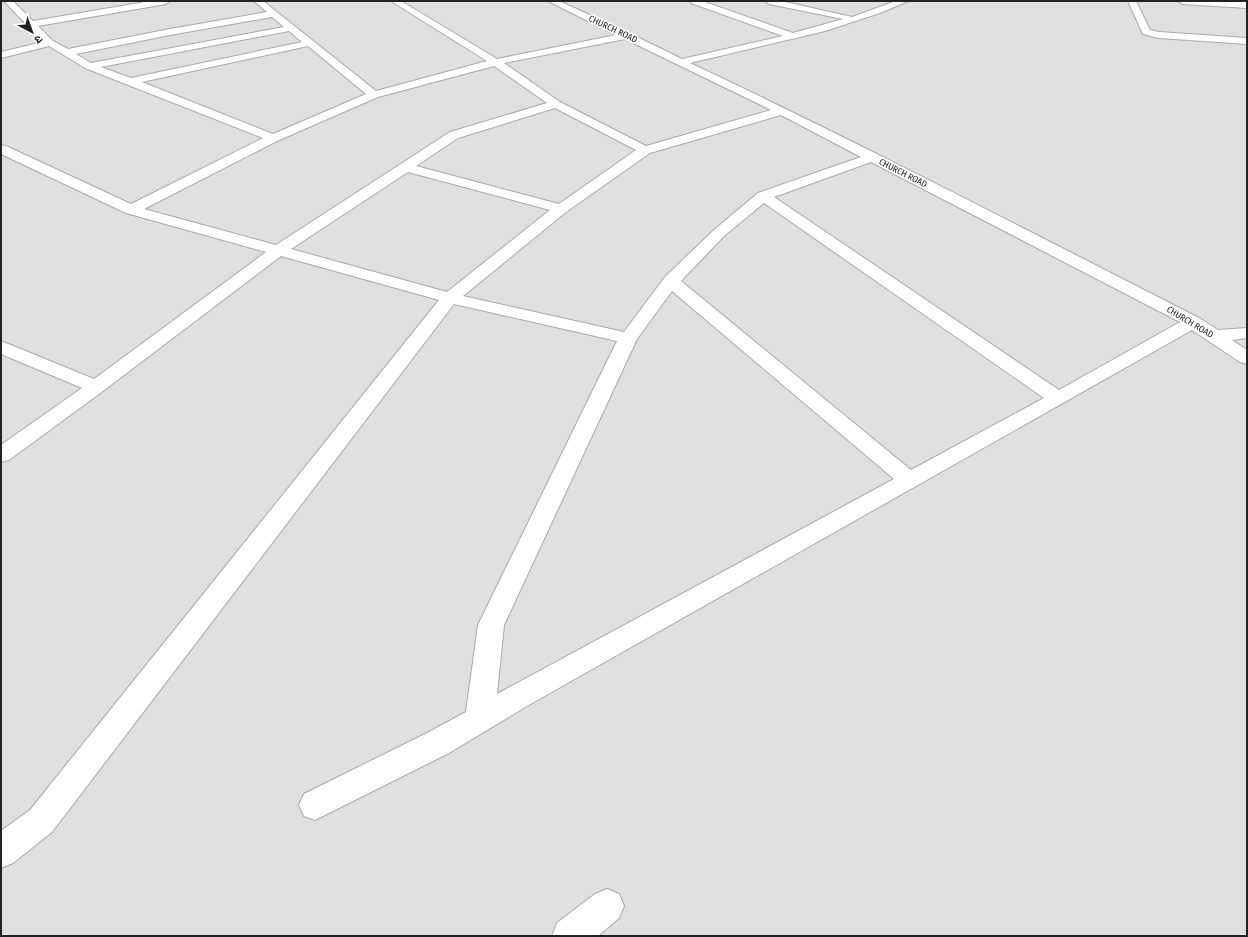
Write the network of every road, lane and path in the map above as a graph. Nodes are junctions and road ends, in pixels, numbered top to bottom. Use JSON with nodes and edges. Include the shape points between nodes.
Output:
{"nodes":[{"id":1,"x":8,"y":1,"type":"edge"},
{"id":2,"x":166,"y":1,"type":"edge"},
{"id":3,"x":258,"y":1,"type":"edge"},
{"id":4,"x":395,"y":1,"type":"edge"},
{"id":5,"x":552,"y":1,"type":"edge"},
{"id":6,"x":694,"y":1,"type":"edge"},
{"id":7,"x":769,"y":1,"type":"edge"},
{"id":8,"x":903,"y":1,"type":"edge"},
{"id":9,"x":1132,"y":1,"type":"edge"},
{"id":10,"x":1182,"y":1,"type":"edge"},
{"id":11,"x":1247,"y":5,"type":"edge"},
{"id":12,"x":273,"y":14,"type":"junction"},
{"id":13,"x":852,"y":19,"type":"junction"},
{"id":14,"x":31,"y":24,"type":"junction"},
{"id":15,"x":291,"y":28,"type":"junction"},
{"id":16,"x":170,"y":32,"type":"junction"},
{"id":17,"x":628,"y":36,"type":"junction"},
{"id":18,"x":792,"y":36,"type":"junction"},
{"id":19,"x":1247,"y":41,"type":"edge"},
{"id":20,"x":50,"y":43,"type":"junction"},
{"id":21,"x":309,"y":43,"type":"junction"},
{"id":22,"x":194,"y":46,"type":"junction"},
{"id":23,"x":65,"y":53,"type":"junction"},
{"id":24,"x":1,"y":55,"type":"edge"},
{"id":25,"x":228,"y":60,"type":"junction"},
{"id":26,"x":495,"y":62,"type":"junction"},
{"id":27,"x":682,"y":62,"type":"junction"},
{"id":28,"x":89,"y":66,"type":"junction"},
{"id":29,"x":130,"y":81,"type":"junction"},
{"id":30,"x":374,"y":96,"type":"junction"},
{"id":31,"x":556,"y":104,"type":"junction"},
{"id":32,"x":782,"y":111,"type":"junction"},
{"id":33,"x":273,"y":138,"type":"junction"},
{"id":34,"x":1,"y":149,"type":"edge"},
{"id":35,"x":645,"y":150,"type":"junction"},
{"id":36,"x":872,"y":157,"type":"junction"},
{"id":37,"x":406,"y":167,"type":"junction"},
{"id":38,"x":763,"y":196,"type":"junction"},
{"id":39,"x":561,"y":209,"type":"junction"},
{"id":40,"x":131,"y":210,"type":"junction"},
{"id":41,"x":278,"y":251,"type":"junction"},
{"id":42,"x":671,"y":281,"type":"junction"},
{"id":43,"x":450,"y":298,"type":"junction"},
{"id":44,"x":1193,"y":322,"type":"junction"},
{"id":45,"x":1247,"y":333,"type":"edge"},
{"id":46,"x":1214,"y":336,"type":"junction"},
{"id":47,"x":628,"y":338,"type":"junction"},
{"id":48,"x":1,"y":348,"type":"edge"},
{"id":49,"x":1247,"y":358,"type":"edge"},
{"id":50,"x":96,"y":387,"type":"junction"},
{"id":51,"x":1058,"y":398,"type":"junction"},
{"id":52,"x":1,"y":455,"type":"edge"},
{"id":53,"x":909,"y":480,"type":"junction"},
{"id":54,"x":480,"y":719,"type":"junction"},
{"id":55,"x":315,"y":805,"type":"dead end"},
{"id":56,"x":1,"y":851,"type":"edge"},
{"id":57,"x":607,"y":906,"type":"dead end"},
{"id":58,"x":570,"y":936,"type":"edge"}],
"edges":[{"from":1,"to":14,"type":"street"},
{"from":2,"to":14,"type":"street"},
{"from":3,"to":12,"type":"street"},
{"from":4,"to":26,"type":"street"},
{"from":5,"to":17,"type":"street","name":"CHURCH ROAD"},
{"from":6,"to":18,"type":"street"},
{"from":7,"to":13,"type":"street"},
{"from":8,"to":13,"type":"street"},
{"from":9,"to":19,"type":"street","via":[[1146,32]]},
{"from":10,"to":11,"type":"street"},
{"from":12,"to":15,"type":"street"},
{"from":12,"to":16,"type":"street"},
{"from":13,"to":18,"type":"street"},
{"from":14,"to":20,"type":"street"},
{"from":15,"to":21,"type":"street"},
{"from":15,"to":22,"type":"street"},
{"from":16,"to":22,"type":"street"},
{"from":16,"to":23,"type":"street"},
{"from":17,"to":26,"type":"street"},
{"from":17,"to":27,"type":"street","name":"CHURCH ROAD"},
{"from":18,"to":27,"type":"street"},
{"from":20,"to":23,"type":"street"},
{"from":20,"to":24,"type":"street"},
{"from":21,"to":25,"type":"street"},
{"from":21,"to":30,"type":"street"},
{"from":22,"to":25,"type":"street"},
{"from":22,"to":28,"type":"street"},
{"from":23,"to":28,"type":"street"},
{"from":25,"to":29,"type":"street"},
{"from":26,"to":30,"type":"street"},
{"from":26,"to":31,"type":"street"},
{"from":27,"to":32,"type":"street","name":"CHURCH ROAD"},
{"from":28,"to":29,"type":"street"},
{"from":29,"to":33,"type":"street"},
{"from":30,"to":33,"type":"street"},
{"from":31,"to":35,"type":"street"},
{"from":31,"to":37,"type":"street","via":[[454,135]]},
{"from":32,"to":35,"type":"street"},
{"from":32,"to":36,"type":"street","name":"CHURCH ROAD"},
{"from":33,"to":40,"type":"street"},
{"from":34,"to":40,"type":"street"},
{"from":35,"to":39,"type":"street"},
{"from":36,"to":38,"type":"street"},
{"from":36,"to":44,"type":"street","name":"CHURCH ROAD"},
{"from":37,"to":39,"type":"street"},
{"from":37,"to":41,"type":"street"},
{"from":38,"to":42,"type":"street","via":[[719,233]]},
{"from":38,"to":51,"type":"street"},
{"from":39,"to":43,"type":"street"},
{"from":40,"to":41,"type":"street"},
{"from":41,"to":43,"type":"street"},
{"from":41,"to":50,"type":"street"},
{"from":42,"to":47,"type":"street"},
{"from":42,"to":53,"type":"street"},
{"from":43,"to":47,"type":"street"},
{"from":43,"to":56,"type":"street","via":[[41,821]]},
{"from":44,"to":46,"type":"street","name":"CHURCH ROAD"},
{"from":44,"to":51,"type":"street"},
{"from":45,"to":46,"type":"street"},
{"from":46,"to":49,"type":"street","name":"CHURCH ROAD"},
{"from":47,"to":54,"type":"street","via":[[491,625]]},
{"from":48,"to":50,"type":"street"},
{"from":50,"to":52,"type":"street"},
{"from":51,"to":53,"type":"street"},
{"from":53,"to":54,"type":"street"},
{"from":54,"to":55,"type":"street"},
{"from":57,"to":58,"type":"street"}]}
